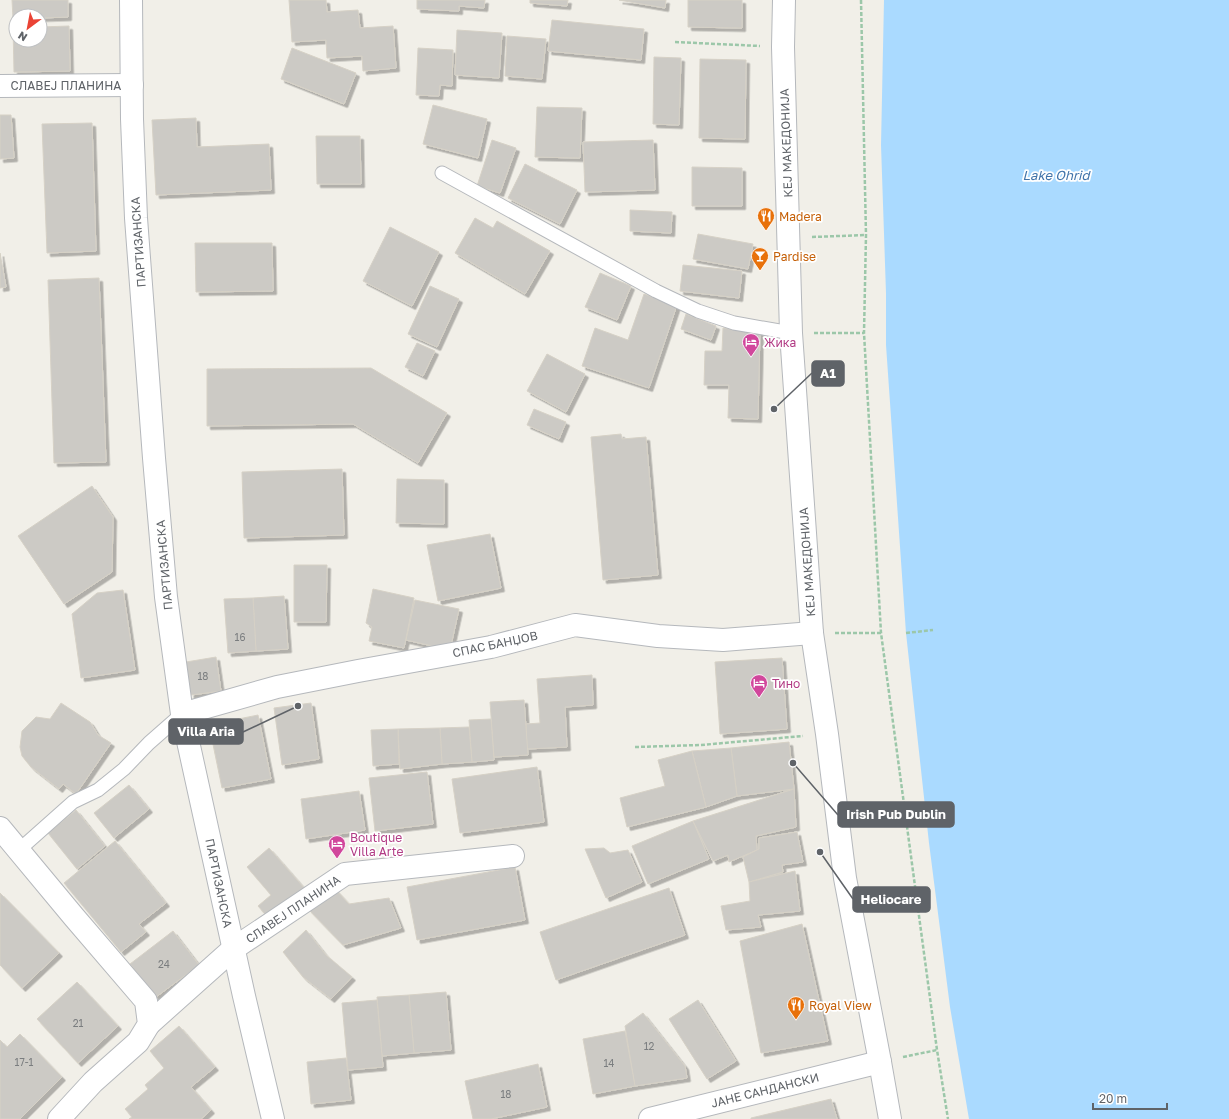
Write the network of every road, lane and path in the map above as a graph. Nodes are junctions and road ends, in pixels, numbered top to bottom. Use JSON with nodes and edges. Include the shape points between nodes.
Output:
{"nodes":[{"id":1,"x":131,"y":0,"type":"edge"},
{"id":2,"x":784,"y":0,"type":"edge"},
{"id":3,"x":861,"y":0,"type":"edge"},
{"id":4,"x":675,"y":42,"type":"dead end"},
{"id":5,"x":783,"y":48,"type":"junction"},
{"id":6,"x":132,"y":85,"type":"junction"},
{"id":7,"x":0,"y":86,"type":"edge"},
{"id":8,"x":442,"y":173,"type":"dead end"},
{"id":9,"x":866,"y":236,"type":"junction"},
{"id":10,"x":788,"y":238,"type":"junction"},
{"id":11,"x":791,"y":333,"type":"junction"},
{"id":12,"x":864,"y":333,"type":"junction"},
{"id":13,"x":933,"y":630,"type":"dead end"},
{"id":14,"x":812,"y":632,"type":"junction"},
{"id":15,"x":881,"y":633,"type":"junction"},
{"id":16,"x":906,"y":633,"type":"dead end"},
{"id":17,"x":182,"y":714,"type":"junction"},
{"id":18,"x":827,"y":734,"type":"junction"},
{"id":19,"x":635,"y":747,"type":"dead end"},
{"id":20,"x":0,"y":828,"type":"edge"},
{"id":21,"x":19,"y":850,"type":"junction"},
{"id":22,"x":513,"y":856,"type":"dead end"},
{"id":23,"x":233,"y":949,"type":"junction"},
{"id":24,"x":149,"y":1024,"type":"junction"},
{"id":25,"x":938,"y":1050,"type":"junction"},
{"id":26,"x":880,"y":1062,"type":"junction"},
{"id":27,"x":59,"y":1119,"type":"edge"},
{"id":28,"x":273,"y":1119,"type":"edge"},
{"id":29,"x":650,"y":1119,"type":"edge"},
{"id":30,"x":890,"y":1119,"type":"edge"},
{"id":31,"x":948,"y":1119,"type":"edge"}],
"edges":[{"from":1,"to":6,"type":"street","name":"ПАРТИЗАНСКА"},
{"from":2,"to":5,"type":"street","name":"КЕЈ МАКЕДОНИЈА"},
{"from":3,"to":9,"type":"path"},
{"from":4,"to":5,"type":"path"},
{"from":5,"to":10,"type":"street","name":"КЕЈ МАКЕДОНИЈА"},
{"from":6,"to":7,"type":"street","name":"СЛАВЕЈ ПЛАНИНА"},
{"from":6,"to":17,"type":"street","name":"ПАРТИЗАНСКА","via":[[136,218],[154,458],[166,597]]},
{"from":8,"to":11,"type":"lane","via":[[656,291],[698,311],[734,322]]},
{"from":9,"to":10,"type":"path"},
{"from":9,"to":12,"type":"path"},
{"from":10,"to":11,"type":"street","name":"КЕЈ МАКЕДОНИЈА"},
{"from":11,"to":12,"type":"path"},
{"from":11,"to":14,"type":"street","name":"КЕЈ МАКЕДОНИЈА"},
{"from":12,"to":15,"type":"path"},
{"from":13,"to":16,"type":"path"},
{"from":14,"to":15,"type":"path"},
{"from":14,"to":17,"type":"street","name":"СПАС БАНЏОВ","via":[[723,640],[658,636],[575,625],[491,647],[277,687]]},
{"from":14,"to":18,"type":"street","name":"КЕЈ МАКЕДОНИЈА"},
{"from":15,"to":25,"type":"path"},
{"from":17,"to":21,"type":"lane","via":[[124,769],[98,790],[73,802]]},
{"from":17,"to":23,"type":"street","name":"ПАРТИЗАНСКА"},
{"from":18,"to":19,"type":"path","via":[[701,745]]},
{"from":18,"to":26,"type":"street","name":"КЕЈ МАКЕДОНИЈА","via":[[845,878]]},
{"from":20,"to":21,"type":"street"},
{"from":21,"to":24,"type":"street","via":[[146,1001]]},
{"from":22,"to":23,"type":"street","name":"СЛАВЕЈ ПЛАНИНА","via":[[345,874]]},
{"from":23,"to":24,"type":"street","name":"СЛАВЕЈ ПЛАНИНА"},
{"from":23,"to":28,"type":"street","name":"ПАРТИЗАНСКА"},
{"from":24,"to":27,"type":"street","name":"СЛАВЕЈ ПЛАНИНА","via":[[138,1042],[93,1082]]},
{"from":25,"to":26,"type":"path"},
{"from":25,"to":31,"type":"path"},
{"from":26,"to":29,"type":"street","name":"ЈАНЕ САНДАНСКИ"},
{"from":26,"to":30,"type":"street","name":"КЕЈ МАКЕДОНИЈА"}]}
